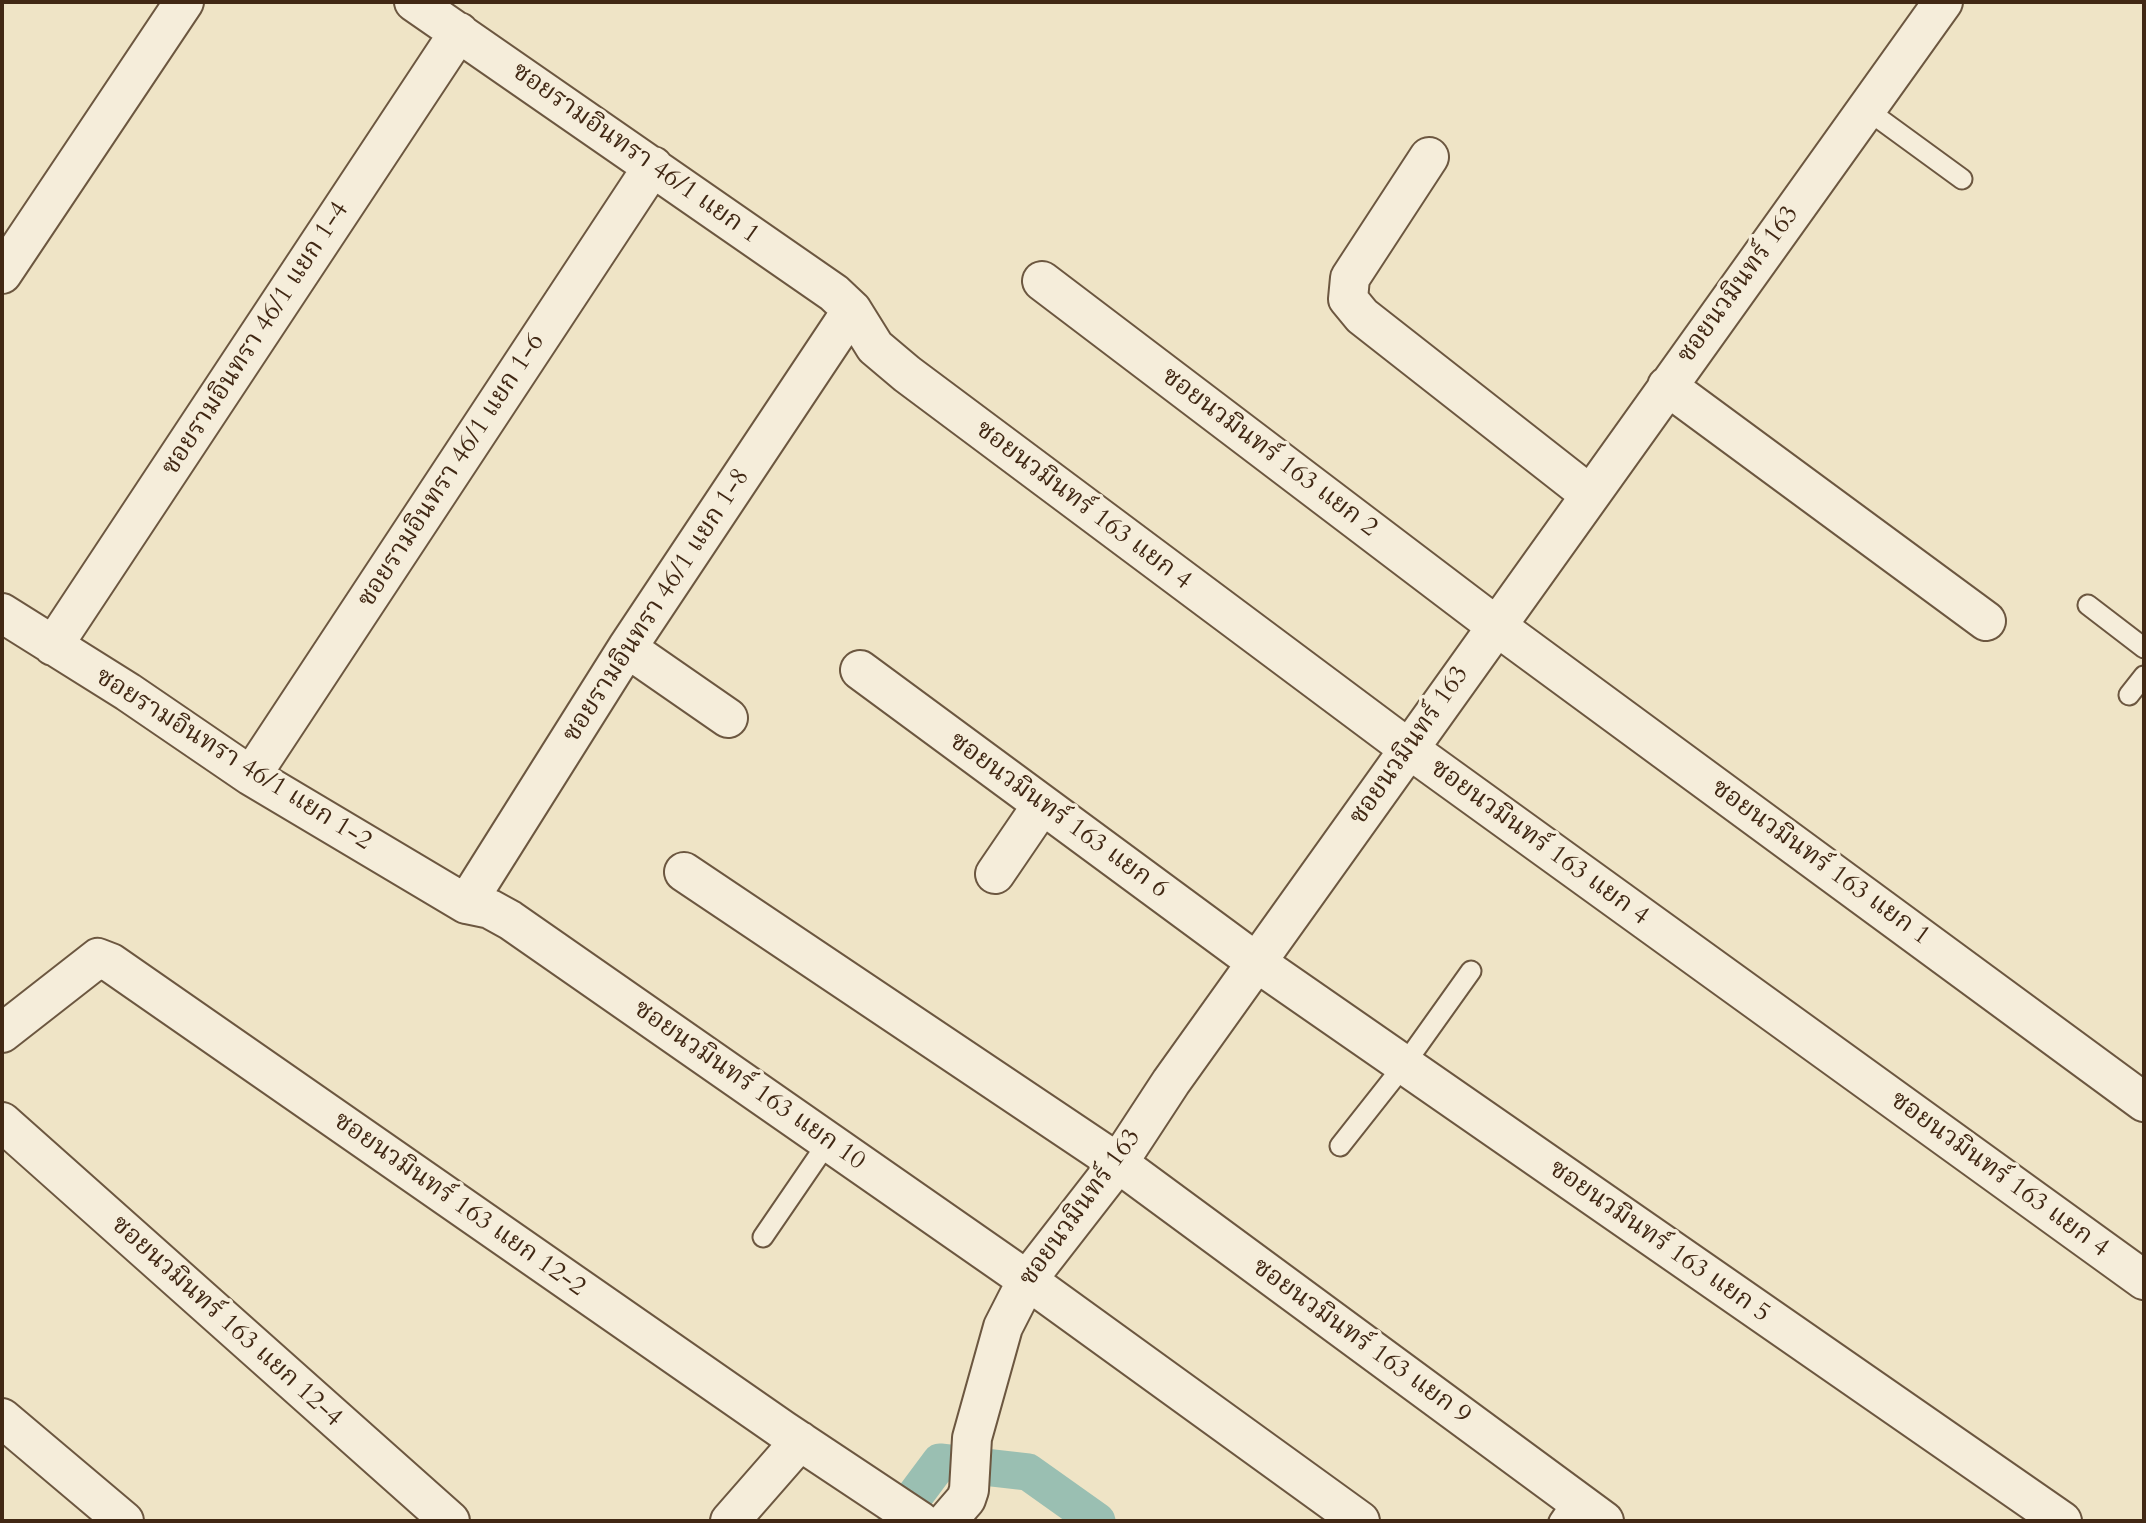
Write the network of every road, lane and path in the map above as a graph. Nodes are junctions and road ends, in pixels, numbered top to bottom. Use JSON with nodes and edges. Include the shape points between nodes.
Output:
{"nodes":[{"id":1,"x":184,"y":2,"type":"edge"},
{"id":2,"x":414,"y":2,"type":"edge"},
{"id":3,"x":1943,"y":2,"type":"edge"},
{"id":4,"x":459,"y":32,"type":"junction"},
{"id":5,"x":1866,"y":109,"type":"junction"},
{"id":6,"x":1429,"y":157,"type":"dead end"},
{"id":7,"x":653,"y":166,"type":"junction"},
{"id":8,"x":1962,"y":179,"type":"dead end"},
{"id":9,"x":2,"y":274,"type":"edge"},
{"id":10,"x":1042,"y":281,"type":"dead end"},
{"id":11,"x":852,"y":310,"type":"junction"},
{"id":12,"x":1667,"y":386,"type":"junction"},
{"id":13,"x":1589,"y":494,"type":"junction"},
{"id":14,"x":2088,"y":605,"type":"dead end"},
{"id":15,"x":2,"y":613,"type":"edge"},
{"id":16,"x":1986,"y":621,"type":"dead end"},
{"id":17,"x":1495,"y":625,"type":"junction"},
{"id":18,"x":53,"y":646,"type":"junction"},
{"id":19,"x":627,"y":648,"type":"junction"},
{"id":20,"x":2144,"y":648,"type":"edge"},
{"id":21,"x":860,"y":670,"type":"dead end"},
{"id":22,"x":2144,"y":676,"type":"edge"},
{"id":23,"x":2129,"y":695,"type":"dead end"},
{"id":24,"x":728,"y":718,"type":"dead end"},
{"id":25,"x":1409,"y":749,"type":"junction"},
{"id":26,"x":251,"y":776,"type":"junction"},
{"id":27,"x":1042,"y":805,"type":"junction"},
{"id":28,"x":684,"y":872,"type":"dead end"},
{"id":29,"x":995,"y":874,"type":"dead end"},
{"id":30,"x":466,"y":904,"type":"junction"},
{"id":31,"x":1256,"y":962,"type":"junction"},
{"id":32,"x":1471,"y":971,"type":"dead end"},
{"id":33,"x":2,"y":1033,"type":"edge"},
{"id":34,"x":1404,"y":1065,"type":"junction"},
{"id":35,"x":2144,"y":1102,"type":"edge"},
{"id":36,"x":2,"y":1122,"type":"edge"},
{"id":37,"x":828,"y":1142,"type":"junction"},
{"id":38,"x":1340,"y":1146,"type":"dead end"},
{"id":39,"x":1118,"y":1163,"type":"junction"},
{"id":40,"x":763,"y":1237,"type":"dead end"},
{"id":41,"x":1027,"y":1280,"type":"junction"},
{"id":42,"x":2144,"y":1280,"type":"edge"},
{"id":43,"x":2,"y":1418,"type":"edge"},
{"id":44,"x":800,"y":1441,"type":"junction"},
{"id":45,"x":1566,"y":1510,"type":"edge"},
{"id":46,"x":124,"y":1521,"type":"edge"},
{"id":47,"x":450,"y":1521,"type":"edge"},
{"id":48,"x":730,"y":1521,"type":"edge"},
{"id":49,"x":920,"y":1521,"type":"edge"},
{"id":50,"x":947,"y":1521,"type":"edge"},
{"id":51,"x":1360,"y":1521,"type":"edge"},
{"id":52,"x":1604,"y":1521,"type":"edge"},
{"id":53,"x":2062,"y":1521,"type":"edge"}],
"edges":[{"from":1,"to":9,"type":"street"},
{"from":2,"to":4,"type":"street","name":"ซอยรามอินทรา 46/1 แยก 1"},
{"from":3,"to":5,"type":"street","name":"ซอยนวมินทร์ 163"},
{"from":4,"to":7,"type":"street","name":"ซอยรามอินทรา 46/1 แยก 1"},
{"from":4,"to":18,"type":"street","name":"ซอยรามอินทรา 46/1 แยก 1-4"},
{"from":5,"to":8,"type":"lane"},
{"from":5,"to":12,"type":"street","name":"ซอยนวมินทร์ 163"},
{"from":6,"to":13,"type":"street","via":[[1350,278],[1348,299],[1362,316]]},
{"from":7,"to":11,"type":"street","name":"ซอยรามอินทรา 46/1 แยก 1"},
{"from":7,"to":26,"type":"street","name":"ซอยรามอินทรา 46/1 แยก 1-6"},
{"from":10,"to":17,"type":"street","name":"ซอยนวมินทร์ 163 แยก 2"},
{"from":11,"to":19,"type":"street","name":"ซอยรามอินทรา 46/1 แยก 1-8"},
{"from":11,"to":25,"type":"street","name":"ซอยนวมินทร์ 163 แยก 4","via":[[875,347],[906,374]]},
{"from":12,"to":13,"type":"street","name":"ซอยนวมินทร์ 163"},
{"from":12,"to":16,"type":"street"},
{"from":13,"to":17,"type":"street","name":"ซอยนวมินทร์ 163"},
{"from":14,"to":20,"type":"lane"},
{"from":15,"to":18,"type":"street","name":"ซอยรามอินทรา 46/1 แยก 1-2"},
{"from":17,"to":25,"type":"street","name":"ซอยนวมินทร์ 163"},
{"from":17,"to":35,"type":"street","name":"ซอยนวมินทร์ 163 แยก 1"},
{"from":18,"to":26,"type":"street","name":"ซอยรามอินทรา 46/1 แยก 1-2"},
{"from":19,"to":24,"type":"street"},
{"from":19,"to":30,"type":"street","name":"ซอยรามอินทรา 46/1 แยก 1-8"},
{"from":21,"to":27,"type":"street","name":"ซอยนวมินทร์ 163 แยก 6"},
{"from":22,"to":23,"type":"lane"},
{"from":25,"to":31,"type":"street","name":"ซอยนวมินทร์ 163"},
{"from":25,"to":42,"type":"street","name":"ซอยนวมินทร์ 163 แยก 4"},
{"from":26,"to":30,"type":"street","name":"ซอยรามอินทรา 46/1 แยก 1-2"},
{"from":27,"to":29,"type":"street"},
{"from":27,"to":31,"type":"street","name":"ซอยนวมินทร์ 163 แยก 6"},
{"from":28,"to":39,"type":"street","name":"ซอยนวมินทร์ 163 แยก 9"},
{"from":30,"to":37,"type":"street","name":"ซอยนวมินทร์ 163 แยก 10","via":[[490,909],[510,920]]},
{"from":31,"to":34,"type":"street","name":"ซอยนวมินทร์ 163 แยก 5"},
{"from":31,"to":39,"type":"street","name":"ซอยนวมินทร์ 163"},
{"from":32,"to":34,"type":"lane"},
{"from":33,"to":44,"type":"street","name":"ซอยนวมินทร์ 163 แยก 12-2","via":[[98,958],[111,962]]},
{"from":34,"to":38,"type":"lane"},
{"from":34,"to":53,"type":"street","name":"ซอยนวมินทร์ 163 แยก 5"},
{"from":36,"to":47,"type":"street","name":"ซอยนวมินทร์ 163 แยก 12-4"},
{"from":37,"to":40,"type":"lane"},
{"from":37,"to":41,"type":"street","name":"ซอยนวมินทร์ 163 แยก 10"},
{"from":39,"to":41,"type":"street","name":"ซอยนวมินทร์ 163"},
{"from":39,"to":45,"type":"street","name":"ซอยนวมินทร์ 163 แยก 9"},
{"from":41,"to":50,"type":"street","name":"ซอยนวมินทร์ 163","via":[[1003,1328],[971,1454],[969,1490]]},
{"from":41,"to":51,"type":"street"},
{"from":43,"to":46,"type":"street"},
{"from":44,"to":48,"type":"street"},
{"from":44,"to":49,"type":"street","name":"ซอยนวมินทร์ 163 แยก 12-2"},
{"from":45,"to":52,"type":"street","name":"ซอยนวมินทร์ 163 แยก 9"}]}
